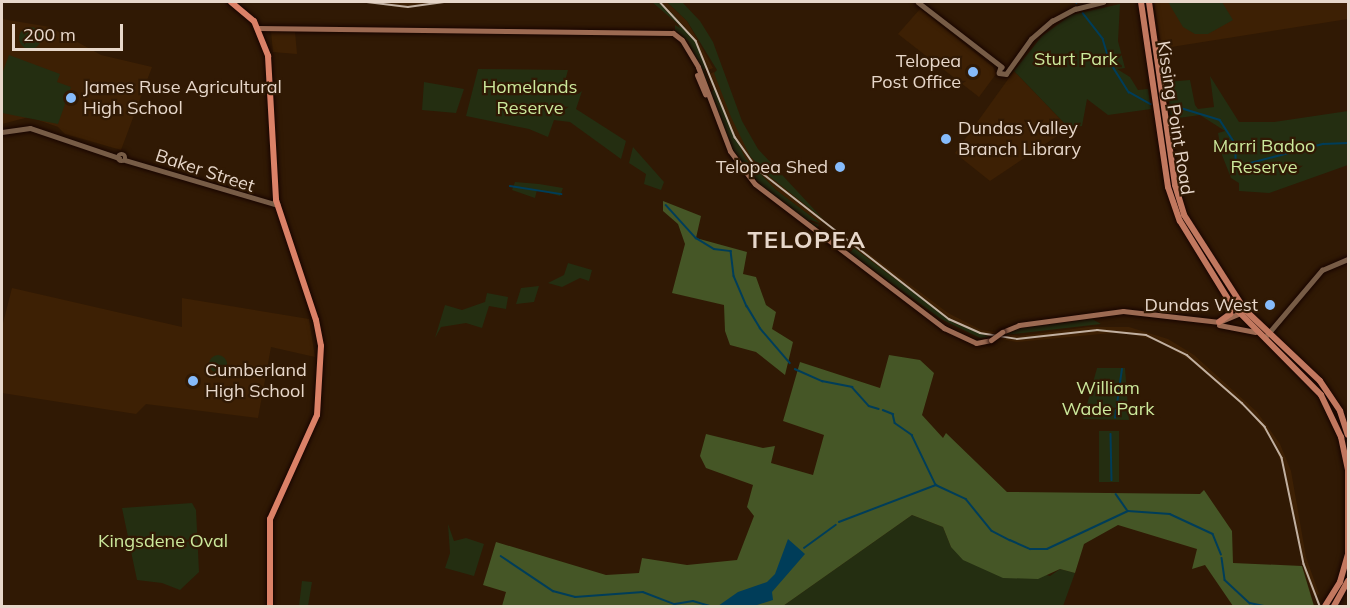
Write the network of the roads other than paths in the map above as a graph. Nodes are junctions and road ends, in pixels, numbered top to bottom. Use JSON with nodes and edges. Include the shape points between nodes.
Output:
{"nodes":[{"id":1,"x":231,"y":2,"type":"edge"},
{"id":2,"x":918,"y":2,"type":"edge"},
{"id":3,"x":1103,"y":2,"type":"edge"},
{"id":4,"x":1141,"y":2,"type":"edge"},
{"id":5,"x":1149,"y":2,"type":"edge"},
{"id":6,"x":257,"y":28,"type":"junction"},
{"id":7,"x":2,"y":132,"type":"edge"},
{"id":8,"x":278,"y":205,"type":"junction"},
{"id":9,"x":1348,"y":259,"type":"edge"},
{"id":10,"x":1231,"y":304,"type":"junction"},
{"id":11,"x":1243,"y":312,"type":"junction"},
{"id":12,"x":1197,"y":320,"type":"junction"},
{"id":13,"x":1279,"y":321,"type":"junction"},
{"id":14,"x":1219,"y":322,"type":"junction"},
{"id":15,"x":1256,"y":323,"type":"junction"},
{"id":16,"x":1255,"y":332,"type":"junction"},
{"id":17,"x":1265,"y":336,"type":"junction"},
{"id":18,"x":1347,"y":426,"type":"edge"},
{"id":19,"x":1338,"y":428,"type":"junction"},
{"id":20,"x":1348,"y":435,"type":"edge"},
{"id":21,"x":1348,"y":581,"type":"edge"},
{"id":22,"x":270,"y":606,"type":"edge"},
{"id":23,"x":1325,"y":606,"type":"edge"},
{"id":24,"x":1334,"y":606,"type":"edge"}],
"edges":[{"from":1,"to":6,"type":"highway"},
{"from":2,"to":3,"type":"street","via":[[1004,68],[1052,21],[1074,9]]},
{"from":4,"to":10,"type":"main road","name":"Kissing Point Road","via":[[1170,194],[1190,240]]},
{"from":5,"to":11,"type":"main road","name":"Kissing Point Road","via":[[1178,200],[1207,256]]},
{"from":6,"to":8,"type":"highway","via":[[270,67]]},
{"from":6,"to":12,"type":"main road","bridge":true,"via":[[676,34],[693,58],[736,161],[766,194],[947,331],[976,343],[991,340],[1019,325],[1123,311]]},
{"from":7,"to":8,"type":"street","name":"Baker Street","via":[[30,128]]},
{"from":8,"to":22,"type":"highway","via":[[318,327],[322,365],[315,420],[270,519]]},
{"from":9,"to":13,"type":"street","via":[[1322,270]]},
{"from":10,"to":11,"type":"main road","name":"Kissing Point Road"},
{"from":10,"to":14,"type":"main road","via":[[1230,314]]},
{"from":11,"to":14,"type":"main road"},
{"from":11,"to":15,"type":"main road","name":"Kissing Point Road"},
{"from":11,"to":16,"type":"main road","name":"Kissing Point Road"},
{"from":12,"to":14,"type":"main road"},
{"from":12,"to":16,"type":"main road"},
{"from":13,"to":15,"type":"street","via":[[1267,326]]},
{"from":13,"to":17,"type":"street"},
{"from":15,"to":17,"type":"main road","name":"Kissing Point Road"},
{"from":16,"to":17,"type":"main road","name":"Kissing Point Road"},
{"from":17,"to":18,"type":"main road","name":"Kissing Point Road","via":[[1320,381]]},
{"from":17,"to":19,"type":"main road","name":"Kissing Point Road","via":[[1312,383]]},
{"from":18,"to":19,"type":"street"},
{"from":18,"to":20,"type":"main road","name":"Kissing Point Road"},
{"from":19,"to":23,"type":"main road","name":"Kissing Point Road","via":[[1348,471],[1348,548],[1340,582]]},
{"from":21,"to":24,"type":"main road"}]}
